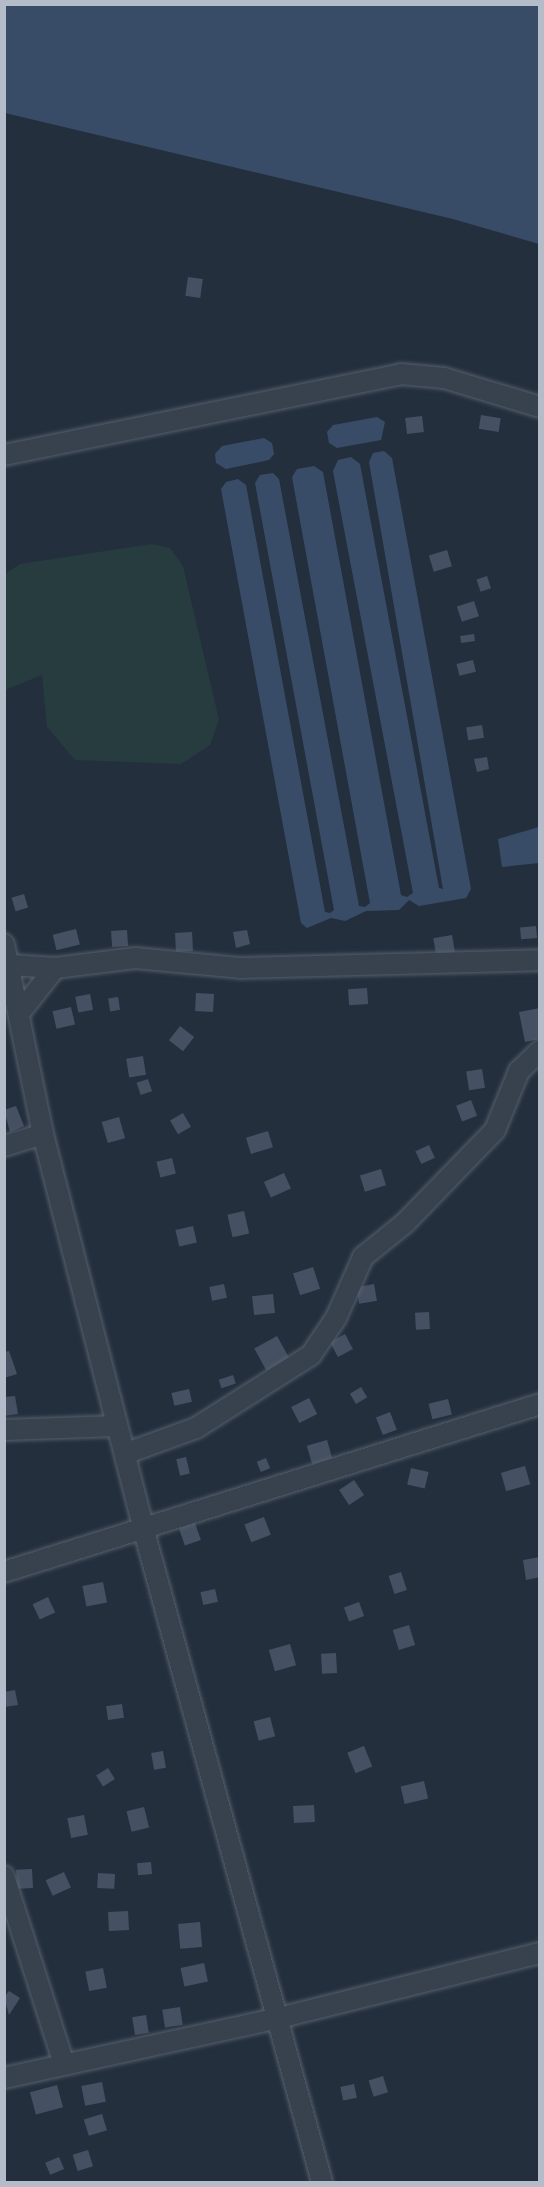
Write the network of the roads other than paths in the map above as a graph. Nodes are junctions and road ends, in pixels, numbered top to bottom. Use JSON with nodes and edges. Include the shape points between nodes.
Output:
{"nodes":[{"id":1,"x":540,"y":407,"type":"edge"},
{"id":2,"x":4,"y":455,"type":"edge"},
{"id":3,"x":4,"y":944,"type":"edge"},
{"id":4,"x":540,"y":960,"type":"edge"},
{"id":5,"x":11,"y":965,"type":"junction"},
{"id":6,"x":55,"y":968,"type":"junction"},
{"id":7,"x":21,"y":1011,"type":"junction"},
{"id":8,"x":540,"y":1051,"type":"edge"},
{"id":9,"x":43,"y":1134,"type":"junction"},
{"id":10,"x":4,"y":1146,"type":"edge"},
{"id":11,"x":540,"y":1404,"type":"edge"},
{"id":12,"x":117,"y":1426,"type":"junction"},
{"id":13,"x":4,"y":1430,"type":"edge"},
{"id":14,"x":126,"y":1453,"type":"junction"},
{"id":15,"x":144,"y":1531,"type":"junction"},
{"id":16,"x":4,"y":1572,"type":"edge"},
{"id":17,"x":4,"y":1876,"type":"edge"},
{"id":18,"x":12,"y":1917,"type":"edge"},
{"id":19,"x":540,"y":1953,"type":"edge"},
{"id":20,"x":279,"y":2018,"type":"junction"},
{"id":21,"x":64,"y":2064,"type":"junction"},
{"id":22,"x":4,"y":2078,"type":"edge"},
{"id":23,"x":322,"y":2182,"type":"edge"}],
"edges":[{"from":1,"to":2,"type":"street","via":[[444,378],[401,374]]},
{"from":3,"to":5,"type":"street"},
{"from":4,"to":6,"type":"street","via":[[240,968],[135,958]]},
{"from":5,"to":6,"type":"street"},
{"from":5,"to":7,"type":"street"},
{"from":6,"to":7,"type":"street"},
{"from":7,"to":9,"type":"street"},
{"from":8,"to":14,"type":"street","via":[[519,1071],[495,1130],[405,1223],[363,1257],[336,1318],[311,1355],[196,1428]]},
{"from":9,"to":10,"type":"street"},
{"from":9,"to":12,"type":"street"},
{"from":11,"to":15,"type":"street"},
{"from":12,"to":13,"type":"street"},
{"from":12,"to":14,"type":"street"},
{"from":14,"to":15,"type":"street"},
{"from":15,"to":16,"type":"street"},
{"from":15,"to":20,"type":"street"},
{"from":17,"to":18,"type":"street"},
{"from":18,"to":21,"type":"street"},
{"from":19,"to":20,"type":"street"},
{"from":20,"to":21,"type":"street"},
{"from":20,"to":23,"type":"street"},
{"from":21,"to":22,"type":"street"}]}
